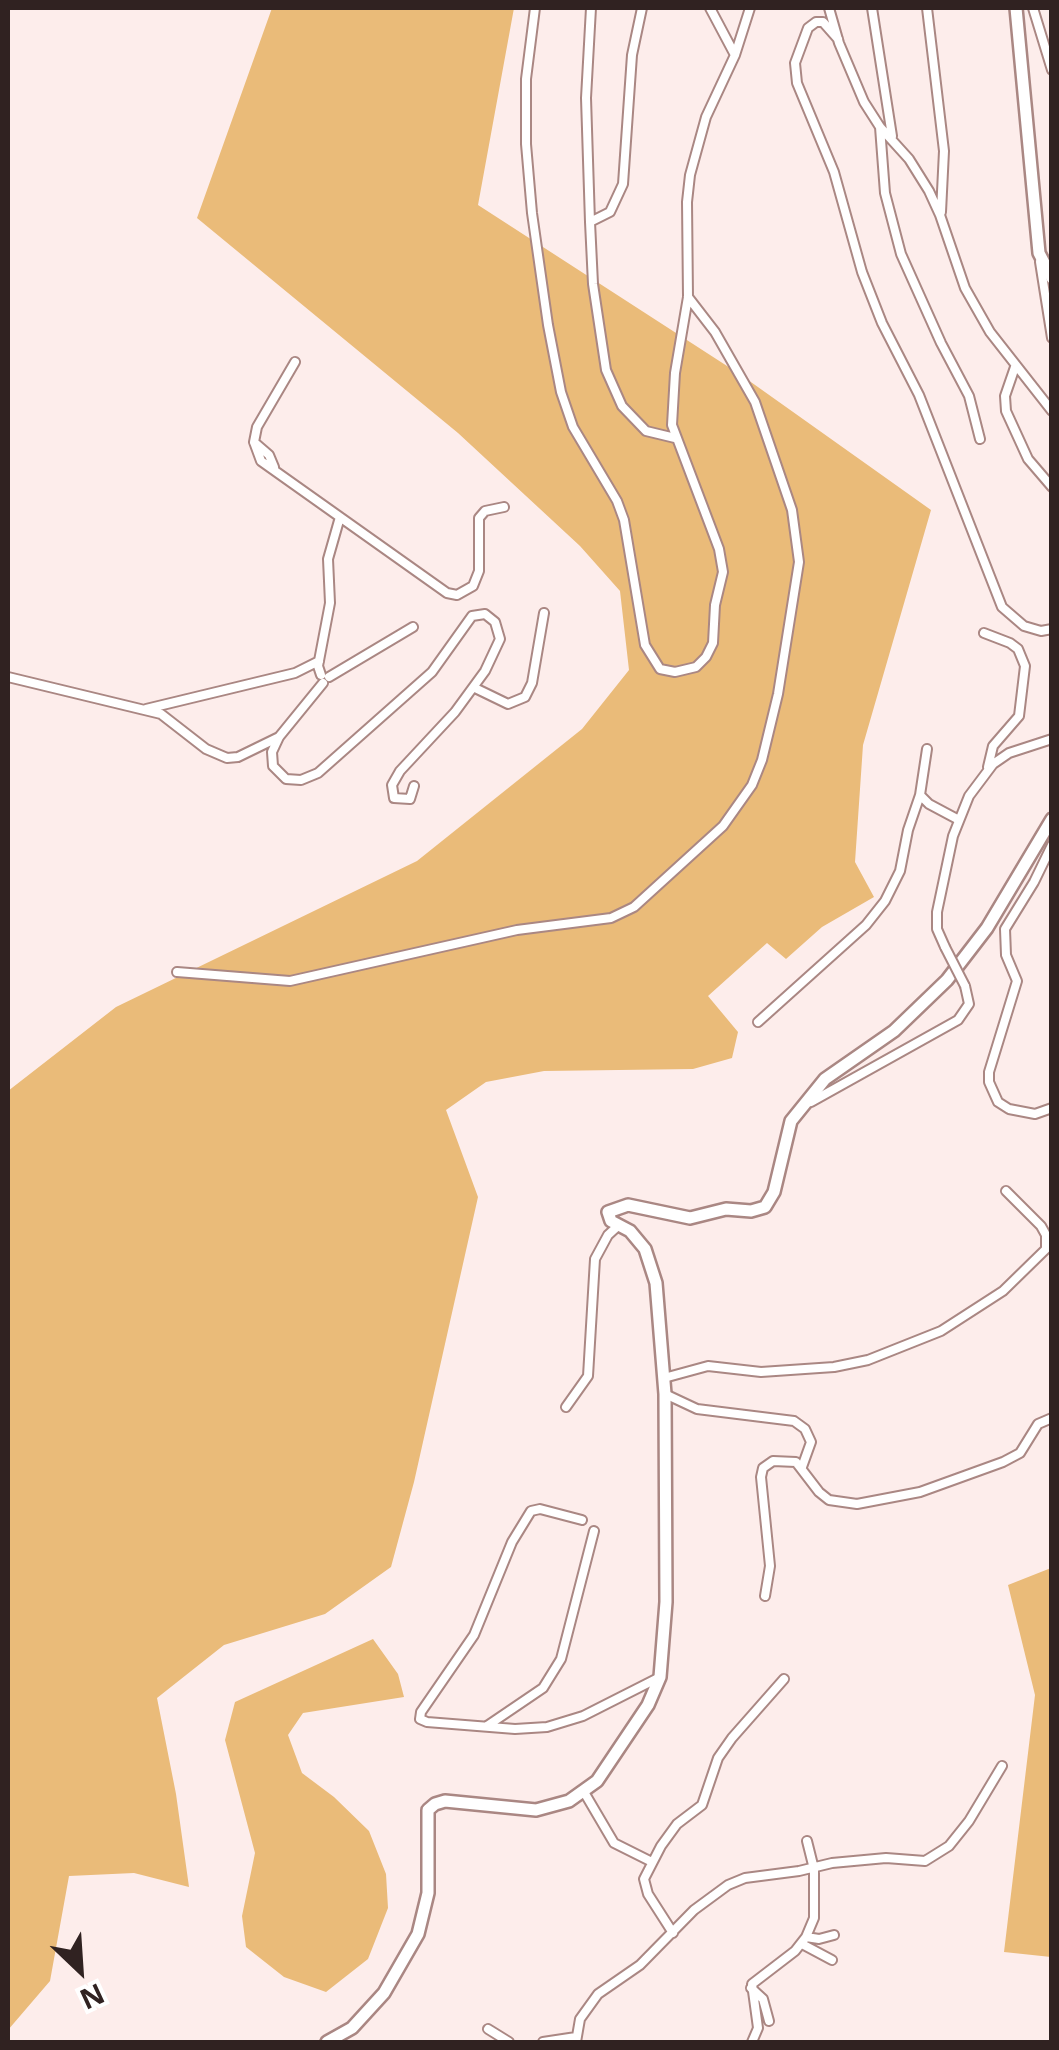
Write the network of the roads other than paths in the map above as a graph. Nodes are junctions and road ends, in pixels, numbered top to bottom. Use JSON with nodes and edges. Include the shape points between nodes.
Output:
{"nodes":[{"id":1,"x":535,"y":8,"type":"edge"},
{"id":2,"x":591,"y":8,"type":"edge"},
{"id":3,"x":642,"y":8,"type":"edge"},
{"id":4,"x":710,"y":8,"type":"edge"},
{"id":5,"x":750,"y":8,"type":"edge"},
{"id":6,"x":830,"y":8,"type":"edge"},
{"id":7,"x":872,"y":8,"type":"edge"},
{"id":8,"x":926,"y":8,"type":"edge"},
{"id":9,"x":1016,"y":8,"type":"edge"},
{"id":10,"x":1033,"y":8,"type":"edge"},
{"id":11,"x":838,"y":39,"type":"junction"},
{"id":12,"x":735,"y":55,"type":"junction"},
{"id":13,"x":1052,"y":70,"type":"edge"},
{"id":14,"x":880,"y":126,"type":"junction"},
{"id":15,"x":893,"y":141,"type":"junction"},
{"id":16,"x":940,"y":215,"type":"junction"},
{"id":17,"x":590,"y":222,"type":"junction"},
{"id":18,"x":1039,"y":253,"type":"junction"},
{"id":19,"x":1052,"y":278,"type":"edge"},
{"id":20,"x":688,"y":298,"type":"junction"},
{"id":21,"x":1052,"y":338,"type":"edge"},
{"id":22,"x":295,"y":362,"type":"dead end"},
{"id":23,"x":1015,"y":367,"type":"junction"},
{"id":24,"x":1052,"y":411,"type":"edge"},
{"id":25,"x":676,"y":438,"type":"junction"},
{"id":26,"x":980,"y":439,"type":"dead end"},
{"id":27,"x":1052,"y":486,"type":"edge"},
{"id":28,"x":504,"y":507,"type":"dead end"},
{"id":29,"x":340,"y":517,"type":"junction"},
{"id":30,"x":544,"y":613,"type":"dead end"},
{"id":31,"x":412,"y":627,"type":"dead end"},
{"id":32,"x":1052,"y":629,"type":"edge"},
{"id":33,"x":984,"y":633,"type":"dead end"},
{"id":34,"x":319,"y":660,"type":"junction"},
{"id":35,"x":8,"y":677,"type":"edge"},
{"id":36,"x":324,"y":678,"type":"junction"},
{"id":37,"x":475,"y":688,"type":"junction"},
{"id":38,"x":144,"y":709,"type":"junction"},
{"id":39,"x":279,"y":737,"type":"junction"},
{"id":40,"x":1052,"y":739,"type":"edge"},
{"id":41,"x":927,"y":749,"type":"dead end"},
{"id":42,"x":986,"y":771,"type":"junction"},
{"id":43,"x":414,"y":786,"type":"dead end"},
{"id":44,"x":920,"y":796,"type":"junction"},
{"id":45,"x":1052,"y":819,"type":"edge"},
{"id":46,"x":959,"y":820,"type":"junction"},
{"id":47,"x":1052,"y":845,"type":"edge"},
{"id":48,"x":177,"y":972,"type":"dead end"},
{"id":49,"x":758,"y":1022,"type":"dead end"},
{"id":50,"x":803,"y":1106,"type":"junction"},
{"id":51,"x":1052,"y":1108,"type":"edge"},
{"id":52,"x":1006,"y":1191,"type":"dead end"},
{"id":53,"x":619,"y":1225,"type":"junction"},
{"id":54,"x":1049,"y":1248,"type":"edge"},
{"id":55,"x":664,"y":1378,"type":"junction"},
{"id":56,"x":665,"y":1394,"type":"junction"},
{"id":57,"x":566,"y":1407,"type":"dead end"},
{"id":58,"x":1052,"y":1418,"type":"edge"},
{"id":59,"x":802,"y":1467,"type":"junction"},
{"id":60,"x":582,"y":1520,"type":"dead end"},
{"id":61,"x":594,"y":1531,"type":"dead end"},
{"id":62,"x":765,"y":1596,"type":"dead end"},
{"id":63,"x":660,"y":1677,"type":"junction"},
{"id":64,"x":784,"y":1678,"type":"dead end"},
{"id":65,"x":487,"y":1726,"type":"junction"},
{"id":66,"x":1002,"y":1766,"type":"dead end"},
{"id":67,"x":584,"y":1792,"type":"junction"},
{"id":68,"x":807,"y":1842,"type":"dead end"},
{"id":69,"x":652,"y":1862,"type":"junction"},
{"id":70,"x":814,"y":1869,"type":"junction"},
{"id":71,"x":672,"y":1933,"type":"junction"},
{"id":72,"x":834,"y":1935,"type":"dead end"},
{"id":73,"x":804,"y":1940,"type":"junction"},
{"id":74,"x":832,"y":1960,"type":"dead end"},
{"id":75,"x":751,"y":1988,"type":"junction"},
{"id":76,"x":769,"y":2021,"type":"dead end"},
{"id":77,"x":488,"y":2029,"type":"dead end"},
{"id":78,"x":576,"y":2040,"type":"edge"},
{"id":79,"x":326,"y":2042,"type":"edge"},
{"id":80,"x":509,"y":2042,"type":"edge"},
{"id":81,"x":543,"y":2042,"type":"edge"},
{"id":82,"x":752,"y":2042,"type":"edge"}],
"edges":[{"from":1,"to":25,"type":"street","via":[[526,144],[561,392],[624,520],[645,644],[660,669],[675,672],[696,667],[714,643],[723,572]]},
{"from":2,"to":17,"type":"street"},
{"from":3,"to":17,"type":"street","via":[[632,54],[623,184],[610,212]]},
{"from":4,"to":12,"type":"street"},
{"from":5,"to":12,"type":"street"},
{"from":6,"to":11,"type":"street"},
{"from":7,"to":15,"type":"street"},
{"from":8,"to":16,"type":"street","via":[[944,151]]},
{"from":9,"to":18,"type":"main road"},
{"from":10,"to":13,"type":"street"},
{"from":11,"to":14,"type":"street"},
{"from":11,"to":32,"type":"street","via":[[816,22],[795,64],[862,272],[919,395],[1002,607],[1024,626]]},
{"from":12,"to":20,"type":"street","via":[[694,156],[687,202]]},
{"from":14,"to":15,"type":"street"},
{"from":14,"to":26,"type":"street","via":[[885,194],[901,254],[969,396]]},
{"from":15,"to":16,"type":"street"},
{"from":16,"to":23,"type":"street","via":[[965,288]]},
{"from":17,"to":25,"type":"street","via":[[606,370],[632,419]]},
{"from":18,"to":19,"type":"main road"},
{"from":18,"to":21,"type":"street"},
{"from":20,"to":25,"type":"street","via":[[673,392]]},
{"from":20,"to":48,"type":"street","via":[[755,402],[787,492],[799,562],[762,760],[730,816],[634,907],[611,918],[517,930],[290,982]]},
{"from":22,"to":29,"type":"street","via":[[254,442],[274,467]]},
{"from":23,"to":24,"type":"street"},
{"from":23,"to":27,"type":"street","via":[[1006,411],[1028,459]]},
{"from":28,"to":29,"type":"street","via":[[481,514],[477,579],[456,595],[438,590]]},
{"from":29,"to":34,"type":"street","via":[[328,559],[330,603]]},
{"from":30,"to":37,"type":"street","via":[[524,697],[508,704]]},
{"from":31,"to":36,"type":"street"},
{"from":33,"to":42,"type":"street","via":[[1010,642],[1025,666],[1020,716],[993,746]]},
{"from":34,"to":36,"type":"street"},
{"from":34,"to":38,"type":"street","via":[[295,673]]},
{"from":35,"to":38,"type":"street"},
{"from":36,"to":39,"type":"street"},
{"from":37,"to":39,"type":"street","via":[[501,635],[481,613],[467,620],[432,672],[318,773],[301,780],[278,775],[271,757]]},
{"from":37,"to":43,"type":"street","via":[[400,771],[394,798],[410,799]]},
{"from":38,"to":39,"type":"street","via":[[172,719],[228,758]]},
{"from":40,"to":42,"type":"street","via":[[1009,753]]},
{"from":41,"to":44,"type":"street"},
{"from":42,"to":46,"type":"street"},
{"from":44,"to":46,"type":"street"},
{"from":44,"to":49,"type":"street","via":[[900,871],[884,901]]},
{"from":45,"to":50,"type":"main road","via":[[947,980]]},
{"from":46,"to":50,"type":"street","bridge":true,"via":[[936,912],[937,930],[966,986],[965,1015]]},
{"from":47,"to":51,"type":"street","via":[[1005,929],[1015,987],[989,1072],[998,1102],[1009,1109],[1035,1114]]},
{"from":50,"to":53,"type":"main road","via":[[788,1127],[765,1207],[690,1218],[628,1205],[608,1212]]},
{"from":52,"to":54,"type":"street","via":[[1041,1226]]},
{"from":53,"to":55,"type":"main road","via":[[649,1257]]},
{"from":53,"to":57,"type":"street","via":[[595,1258],[588,1376]]},
{"from":54,"to":55,"type":"street","via":[[941,1331],[868,1360],[789,1372],[708,1366]]},
{"from":55,"to":56,"type":"main road"},
{"from":56,"to":59,"type":"street","via":[[696,1408],[794,1420],[810,1442]]},
{"from":56,"to":63,"type":"main road"},
{"from":58,"to":59,"type":"street","via":[[1038,1424],[1020,1453],[1004,1462],[890,1499],[830,1500]]},
{"from":59,"to":62,"type":"street","via":[[779,1460],[763,1468],[770,1566]]},
{"from":60,"to":65,"type":"street","via":[[532,1511],[474,1634],[419,1716]]},
{"from":61,"to":65,"type":"street","via":[[561,1659],[542,1688]]},
{"from":63,"to":65,"type":"street","via":[[564,1723]]},
{"from":63,"to":67,"type":"main road","via":[[618,1751]]},
{"from":64,"to":69,"type":"street","via":[[732,1738],[702,1804],[677,1824]]},
{"from":66,"to":70,"type":"street","via":[[969,1821],[940,1853],[925,1860],[866,1859]]},
{"from":67,"to":69,"type":"street","via":[[614,1842]]},
{"from":67,"to":79,"type":"main road","via":[[536,1810],[457,1800],[428,1810],[428,1893],[418,1934],[369,2011]]},
{"from":68,"to":70,"type":"street"},
{"from":69,"to":71,"type":"street","via":[[645,1886]]},
{"from":70,"to":71,"type":"street","via":[[728,1885]]},
{"from":70,"to":73,"type":"street","via":[[816,1908]]},
{"from":71,"to":78,"type":"street","via":[[586,2006]]},
{"from":72,"to":73,"type":"street"},
{"from":73,"to":74,"type":"street"},
{"from":73,"to":75,"type":"street"},
{"from":75,"to":76,"type":"street","via":[[763,1999]]},
{"from":75,"to":82,"type":"street","via":[[758,2028]]},
{"from":77,"to":80,"type":"street"},
{"from":78,"to":81,"type":"street"}]}
